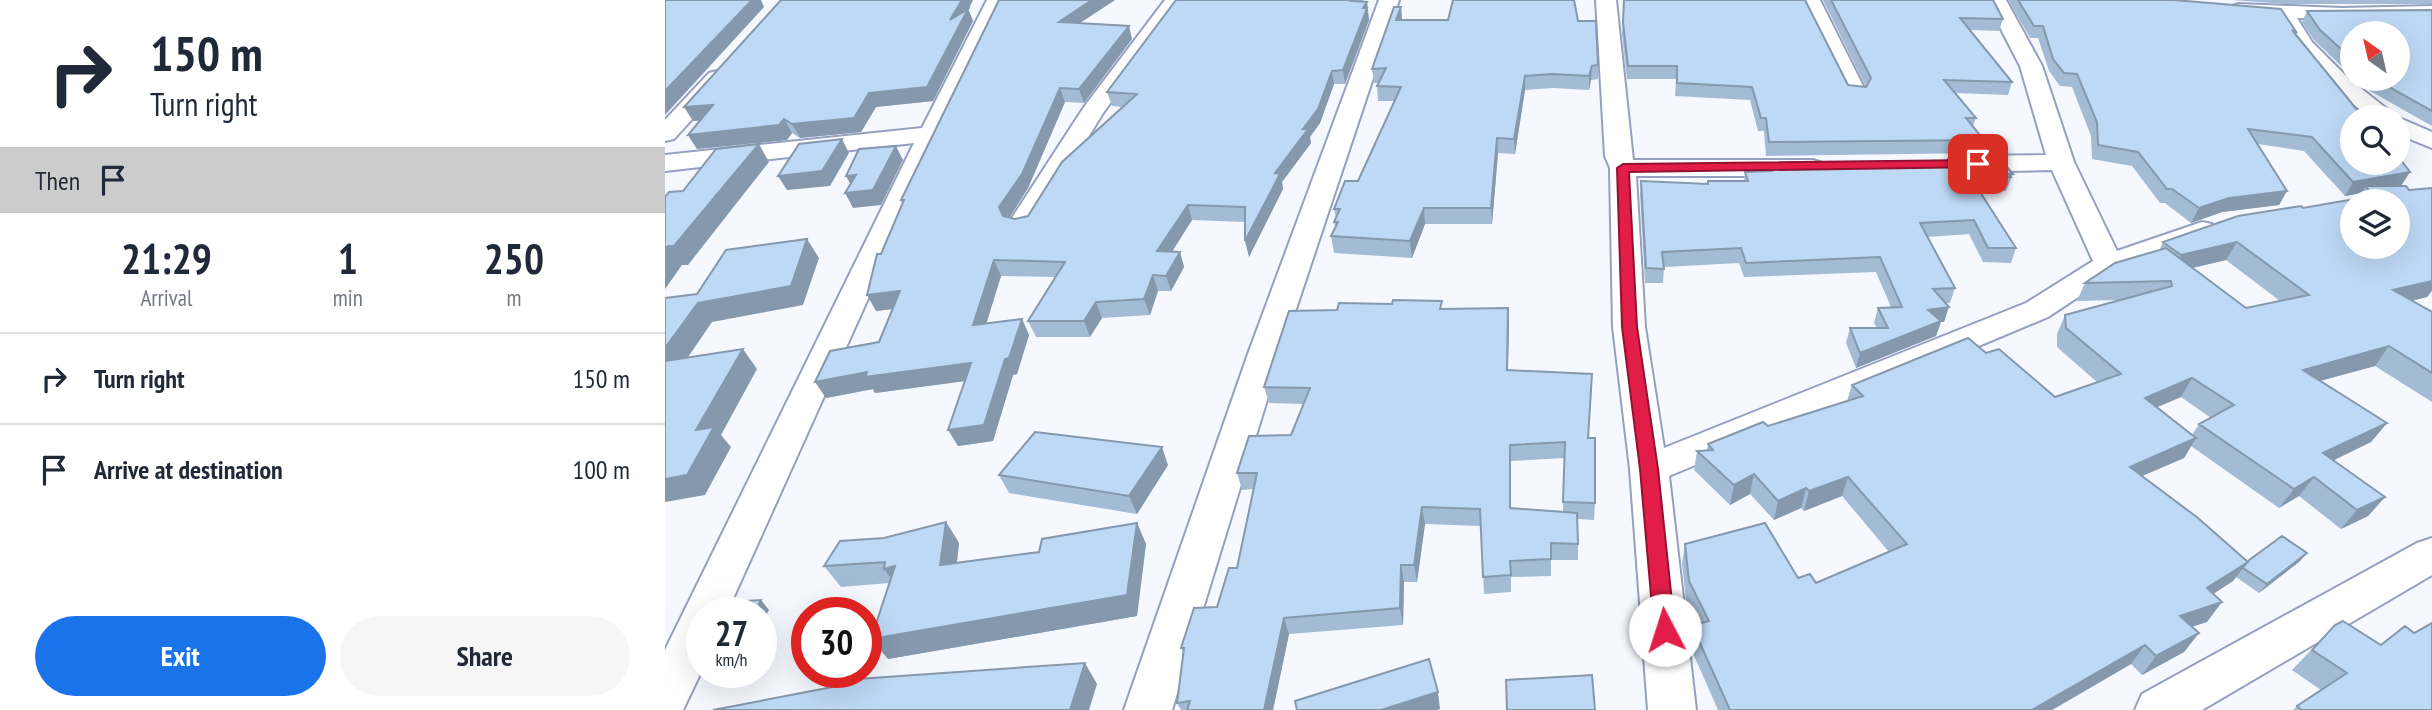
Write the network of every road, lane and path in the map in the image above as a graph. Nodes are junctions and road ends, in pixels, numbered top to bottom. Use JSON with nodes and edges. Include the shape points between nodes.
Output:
{"nodes":[{"id":1,"x":997,"y":0,"type":"edge"},
{"id":2,"x":1175,"y":0,"type":"edge"},
{"id":3,"x":1389,"y":0,"type":"edge"},
{"id":4,"x":1606,"y":0,"type":"edge"},
{"id":5,"x":1810,"y":0,"type":"edge"},
{"id":6,"x":1996,"y":0,"type":"edge"},
{"id":7,"x":2221,"y":8,"type":"edge"},
{"id":8,"x":2432,"y":12,"type":"edge"},
{"id":9,"x":2284,"y":13,"type":"junction"},
{"id":10,"x":735,"y":57,"type":"edge"},
{"id":11,"x":1855,"y":92,"type":"edge"},
{"id":12,"x":2369,"y":105,"type":"edge"},
{"id":13,"x":2410,"y":130,"type":"edge"},
{"id":14,"x":665,"y":134,"type":"edge"},
{"id":15,"x":931,"y":134,"type":"junction"},
{"id":16,"x":2432,"y":141,"type":"edge"},
{"id":17,"x":2061,"y":162,"type":"junction"},
{"id":18,"x":665,"y":163,"type":"edge"},
{"id":19,"x":1937,"y":165,"type":"edge"},
{"id":20,"x":1840,"y":167,"type":"edge"},
{"id":21,"x":1623,"y":168,"type":"junction"},
{"id":22,"x":2235,"y":221,"type":"edge"},
{"id":23,"x":1022,"y":223,"type":"edge"},
{"id":24,"x":2109,"y":264,"type":"junction"},
{"id":25,"x":1649,"y":469,"type":"junction"},
{"id":26,"x":2432,"y":555,"type":"edge"},
{"id":27,"x":713,"y":597,"type":"edge"},
{"id":28,"x":686,"y":655,"type":"edge"},
{"id":29,"x":665,"y":698,"type":"edge"},
{"id":30,"x":1148,"y":710,"type":"edge"},
{"id":31,"x":1672,"y":710,"type":"edge"},
{"id":32,"x":2159,"y":710,"type":"edge"}],
"edges":[{"from":1,"to":15,"type":"street"},
{"from":2,"to":23,"type":"street","via":[[1092,112]]},
{"from":3,"to":30,"type":"street","via":[[1303,237]]},
{"from":4,"to":21,"type":"street","via":[[1618,156]]},
{"from":5,"to":11,"type":"street"},
{"from":6,"to":17,"type":"street","via":[[2031,66]]},
{"from":7,"to":9,"type":"street"},
{"from":8,"to":9,"type":"street"},
{"from":9,"to":12,"type":"street","via":[[2304,46]]},
{"from":10,"to":14,"type":"street"},
{"from":13,"to":16,"type":"street"},
{"from":15,"to":18,"type":"street"},
{"from":15,"to":27,"type":"street"},
{"from":17,"to":19,"type":"street"},
{"from":17,"to":24,"type":"street"},
{"from":20,"to":21,"type":"street"},
{"from":21,"to":25,"type":"street","via":[[1629,327]]},
{"from":22,"to":24,"type":"street"},
{"from":24,"to":25,"type":"street","via":[[2037,310]]},
{"from":25,"to":31,"type":"street"},
{"from":26,"to":32,"type":"street"},
{"from":28,"to":29,"type":"street"}]}
